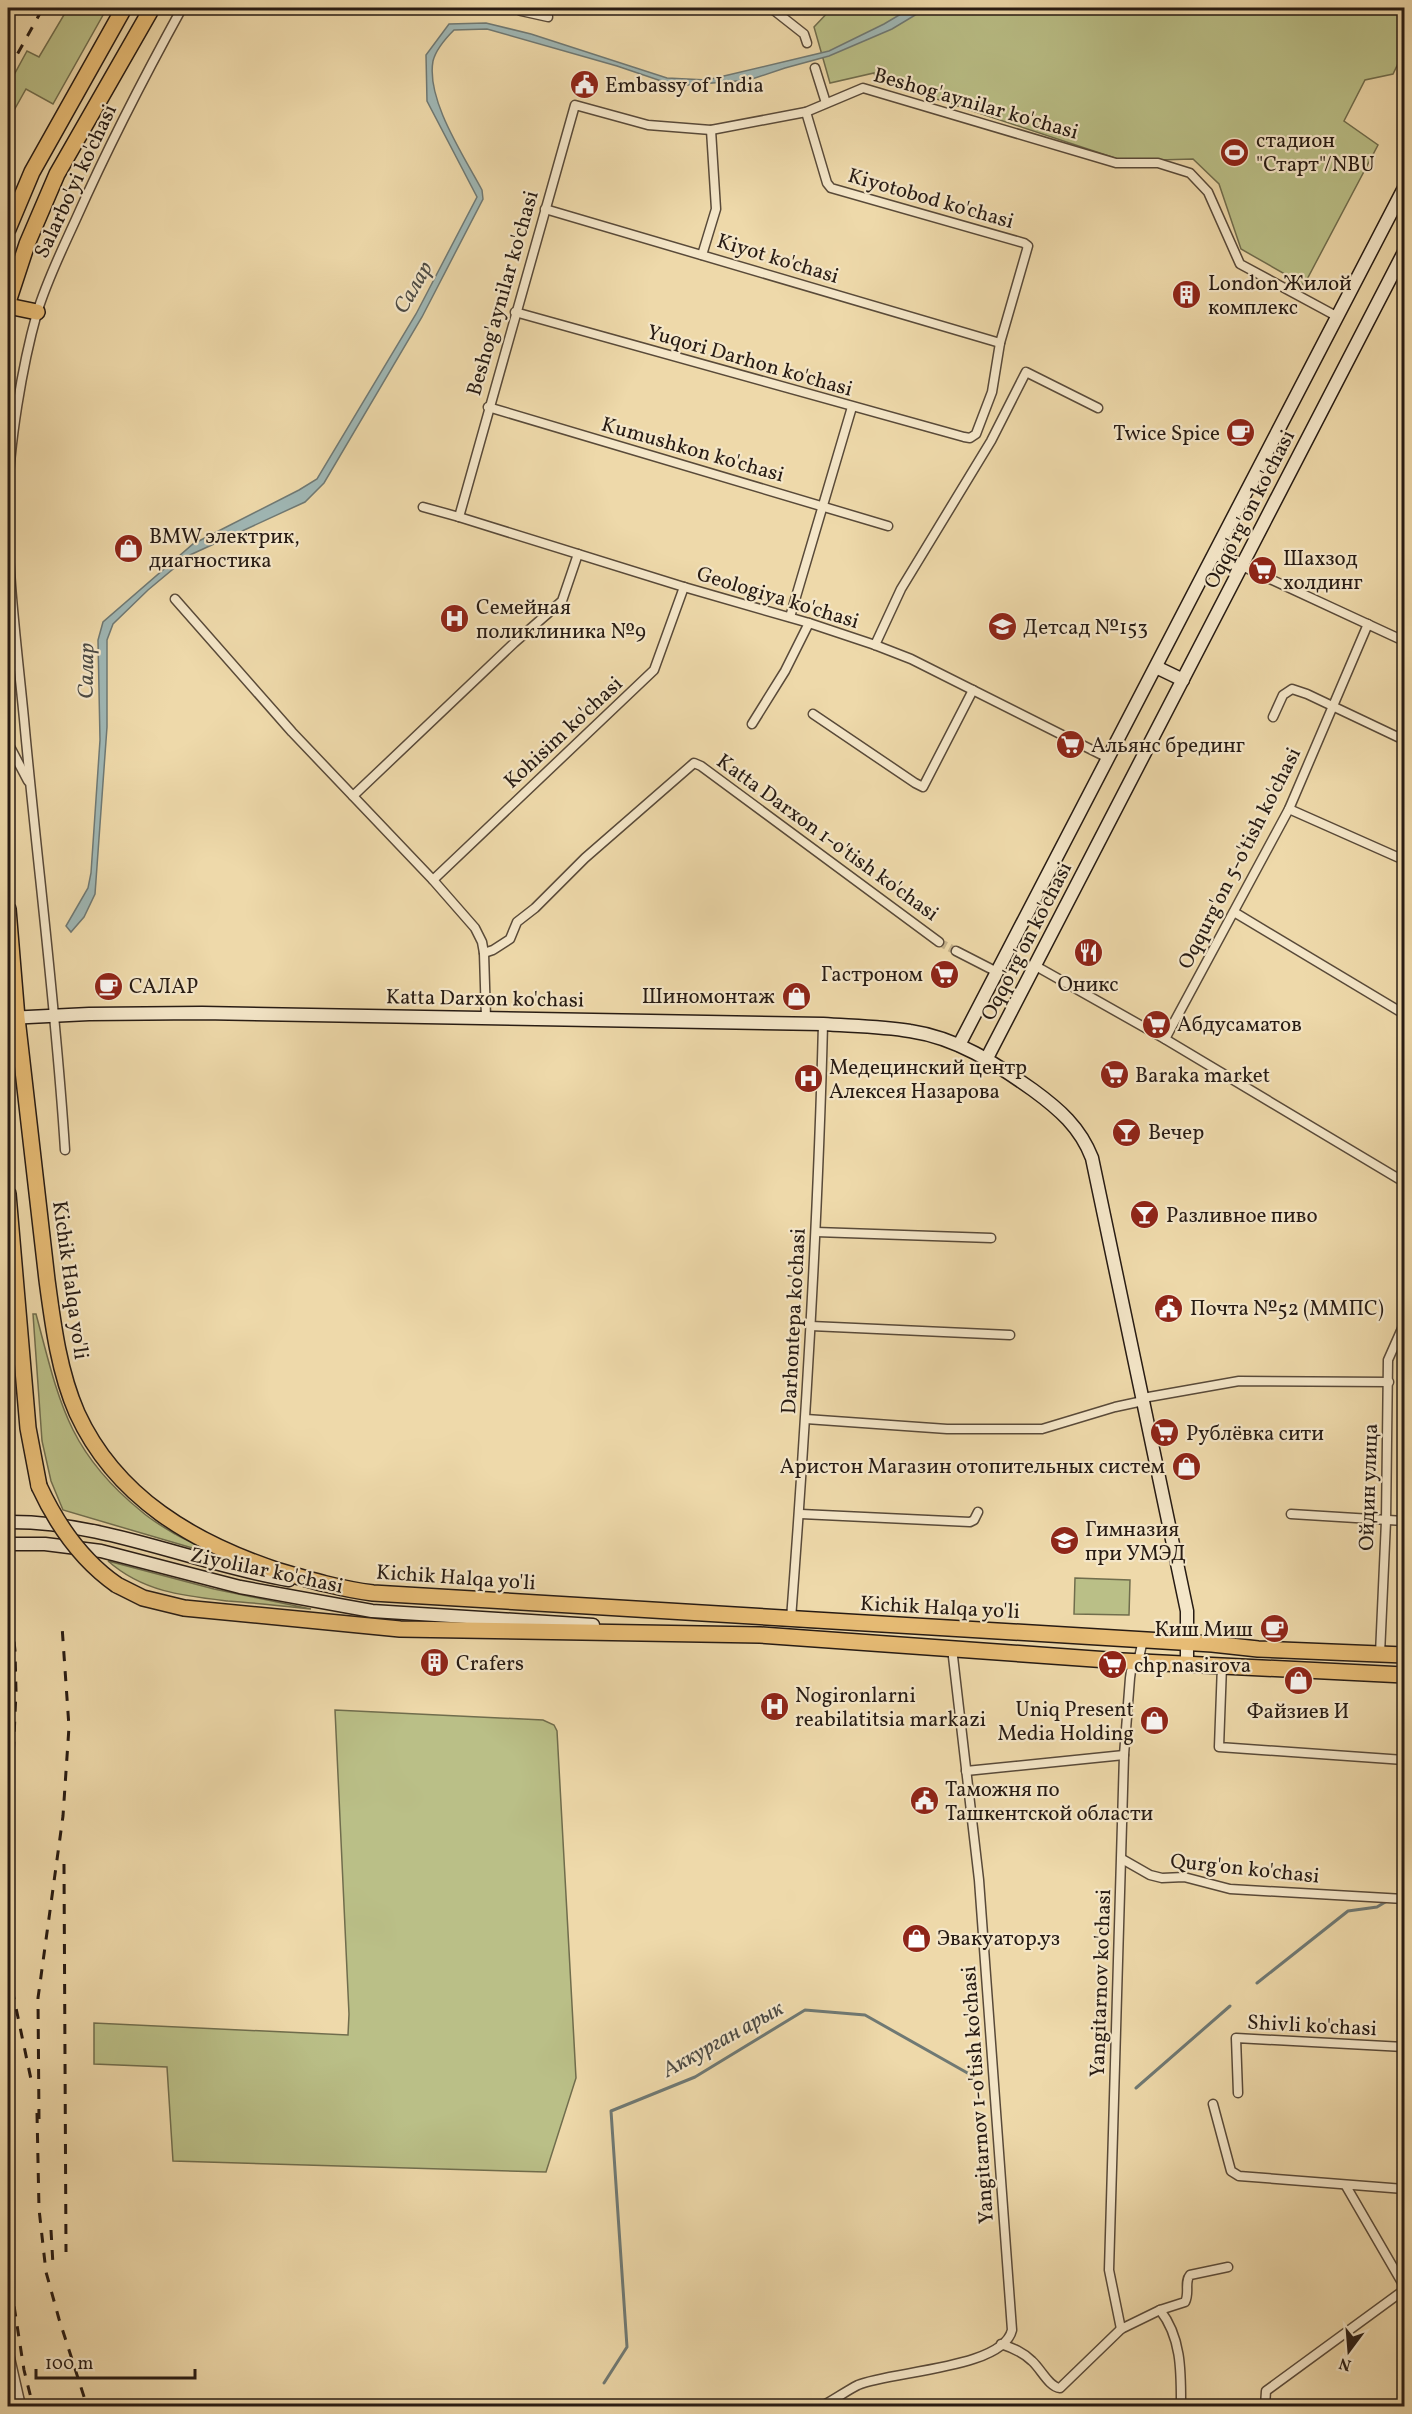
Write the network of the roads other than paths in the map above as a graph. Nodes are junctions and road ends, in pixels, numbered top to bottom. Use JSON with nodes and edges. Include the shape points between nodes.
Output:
{"nodes":[{"id":1,"x":124,"y":8,"type":"edge"},
{"id":2,"x":152,"y":8,"type":"edge"},
{"id":3,"x":182,"y":8,"type":"edge"},
{"id":4,"x":521,"y":8,"type":"edge"},
{"id":5,"x":771,"y":8,"type":"edge"},
{"id":6,"x":548,"y":17,"type":"dead end"},
{"id":7,"x":807,"y":43,"type":"dead end"},
{"id":8,"x":815,"y":68,"type":"dead end"},
{"id":9,"x":826,"y":103,"type":"junction"},
{"id":10,"x":806,"y":112,"type":"junction"},
{"id":11,"x":711,"y":130,"type":"junction"},
{"id":12,"x":1404,"y":188,"type":"edge"},
{"id":13,"x":545,"y":209,"type":"junction"},
{"id":14,"x":8,"y":229,"type":"edge"},
{"id":15,"x":1404,"y":252,"type":"edge"},
{"id":16,"x":702,"y":255,"type":"junction"},
{"id":17,"x":8,"y":304,"type":"edge"},
{"id":18,"x":38,"y":312,"type":"junction"},
{"id":19,"x":515,"y":312,"type":"junction"},
{"id":20,"x":1338,"y":317,"type":"junction"},
{"id":21,"x":1000,"y":343,"type":"junction"},
{"id":22,"x":488,"y":407,"type":"junction"},
{"id":23,"x":852,"y":407,"type":"junction"},
{"id":24,"x":1098,"y":408,"type":"dead end"},
{"id":25,"x":823,"y":506,"type":"junction"},
{"id":26,"x":423,"y":507,"type":"dead end"},
{"id":27,"x":459,"y":517,"type":"junction"},
{"id":28,"x":888,"y":526,"type":"dead end"},
{"id":29,"x":1215,"y":553,"type":"junction"},
{"id":30,"x":578,"y":554,"type":"junction"},
{"id":31,"x":1242,"y":566,"type":"junction"},
{"id":32,"x":684,"y":587,"type":"junction"},
{"id":33,"x":175,"y":599,"type":"dead end"},
{"id":34,"x":790,"y":617,"type":"junction"},
{"id":35,"x":809,"y":622,"type":"junction"},
{"id":36,"x":1368,"y":624,"type":"junction"},
{"id":37,"x":1404,"y":641,"type":"edge"},
{"id":38,"x":874,"y":645,"type":"junction"},
{"id":39,"x":1156,"y":667,"type":"junction"},
{"id":40,"x":1182,"y":680,"type":"junction"},
{"id":41,"x":973,"y":690,"type":"junction"},
{"id":42,"x":1333,"y":706,"type":"junction"},
{"id":43,"x":813,"y":714,"type":"dead end"},
{"id":44,"x":1273,"y":717,"type":"dead end"},
{"id":45,"x":752,"y":724,"type":"dead end"},
{"id":46,"x":1404,"y":740,"type":"edge"},
{"id":47,"x":8,"y":743,"type":"edge"},
{"id":48,"x":1108,"y":758,"type":"junction"},
{"id":49,"x":30,"y":784,"type":"junction"},
{"id":50,"x":353,"y":796,"type":"junction"},
{"id":51,"x":1289,"y":809,"type":"junction"},
{"id":52,"x":1404,"y":860,"type":"edge"},
{"id":53,"x":433,"y":880,"type":"junction"},
{"id":54,"x":8,"y":909,"type":"edge"},
{"id":55,"x":1234,"y":912,"type":"junction"},
{"id":56,"x":939,"y":942,"type":"tunnel mouth"},
{"id":57,"x":956,"y":951,"type":"tunnel mouth"},
{"id":58,"x":484,"y":953,"type":"junction"},
{"id":59,"x":1035,"y":965,"type":"junction"},
{"id":60,"x":997,"y":972,"type":"junction"},
{"id":61,"x":1404,"y":1014,"type":"edge"},
{"id":62,"x":54,"y":1017,"type":"junction"},
{"id":63,"x":12,"y":1018,"type":"edge"},
{"id":64,"x":486,"y":1018,"type":"junction"},
{"id":65,"x":823,"y":1024,"type":"junction"},
{"id":66,"x":1165,"y":1039,"type":"junction"},
{"id":67,"x":959,"y":1045,"type":"junction"},
{"id":68,"x":987,"y":1058,"type":"junction"},
{"id":69,"x":65,"y":1150,"type":"dead end"},
{"id":70,"x":1404,"y":1182,"type":"edge"},
{"id":71,"x":8,"y":1194,"type":"edge"},
{"id":72,"x":816,"y":1232,"type":"junction"},
{"id":73,"x":991,"y":1238,"type":"dead end"},
{"id":74,"x":1404,"y":1324,"type":"edge"},
{"id":75,"x":811,"y":1326,"type":"junction"},
{"id":76,"x":1010,"y":1335,"type":"dead end"},
{"id":77,"x":1389,"y":1382,"type":"junction"},
{"id":78,"x":1143,"y":1400,"type":"junction"},
{"id":79,"x":806,"y":1419,"type":"junction"},
{"id":80,"x":978,"y":1512,"type":"dead end"},
{"id":81,"x":801,"y":1514,"type":"junction"},
{"id":82,"x":1291,"y":1514,"type":"dead end"},
{"id":83,"x":1386,"y":1521,"type":"junction"},
{"id":84,"x":1404,"y":1521,"type":"edge"},
{"id":85,"x":8,"y":1522,"type":"edge"},
{"id":86,"x":8,"y":1544,"type":"edge"},
{"id":87,"x":356,"y":1591,"type":"junction"},
{"id":88,"x":791,"y":1619,"type":"junction"},
{"id":89,"x":735,"y":1634,"type":"junction"},
{"id":90,"x":791,"y":1638,"type":"junction"},
{"id":91,"x":1143,"y":1640,"type":"junction"},
{"id":92,"x":1188,"y":1643,"type":"junction"},
{"id":93,"x":952,"y":1648,"type":"junction"},
{"id":94,"x":1380,"y":1654,"type":"junction"},
{"id":95,"x":1404,"y":1655,"type":"edge"},
{"id":96,"x":1138,"y":1662,"type":"junction"},
{"id":97,"x":1187,"y":1664,"type":"junction"},
{"id":98,"x":1222,"y":1665,"type":"junction"},
{"id":99,"x":1404,"y":1675,"type":"edge"},
{"id":100,"x":1124,"y":1755,"type":"junction"},
{"id":101,"x":1404,"y":1760,"type":"edge"},
{"id":102,"x":966,"y":1771,"type":"junction"},
{"id":103,"x":1122,"y":1859,"type":"junction"},
{"id":104,"x":1396,"y":1898,"type":"edge"},
{"id":105,"x":1404,"y":2047,"type":"edge"},
{"id":106,"x":1238,"y":2093,"type":"dead end"},
{"id":107,"x":1213,"y":2104,"type":"dead end"},
{"id":108,"x":1346,"y":2186,"type":"junction"},
{"id":109,"x":1404,"y":2189,"type":"edge"},
{"id":110,"x":1228,"y":2267,"type":"dead end"},
{"id":111,"x":1404,"y":2288,"type":"edge"},
{"id":112,"x":1160,"y":2310,"type":"junction"},
{"id":113,"x":1121,"y":2329,"type":"junction"},
{"id":114,"x":1001,"y":2344,"type":"junction"},
{"id":115,"x":8,"y":2349,"type":"edge"},
{"id":116,"x":21,"y":2406,"type":"edge"},
{"id":117,"x":822,"y":2406,"type":"edge"},
{"id":118,"x":1181,"y":2406,"type":"edge"},
{"id":119,"x":1265,"y":2406,"type":"edge"}],
"edges":[{"from":1,"to":14,"type":"highway","via":[[37,163]]},
{"from":2,"to":17,"type":"highway","via":[[57,174],[27,244]]},
{"from":3,"to":18,"type":"street","name":"Salarbo'yi ko'chasi","via":[[87,194],[52,270]]},
{"from":4,"to":6,"type":"street"},
{"from":5,"to":7,"type":"street","via":[[804,34]]},
{"from":8,"to":9,"type":"street"},
{"from":9,"to":10,"type":"street","name":"Beshog'aynilar ko'chasi"},
{"from":9,"to":20,"type":"street","name":"Beshog'aynilar ko'chasi","via":[[866,88],[1116,163],[1183,169],[1208,192],[1240,264]]},
{"from":10,"to":11,"type":"street","name":"Beshog'aynilar ko'chasi"},
{"from":10,"to":21,"type":"street","name":"Kiyotobod ko'chasi","via":[[831,188],[1028,246]]},
{"from":11,"to":13,"type":"street","name":"Beshog'aynilar ko'chasi","via":[[648,125],[575,105]]},
{"from":11,"to":16,"type":"street","via":[[716,209]]},
{"from":12,"to":20,"type":"main road","name":"Oqqo'rg'on ko'chasi"},
{"from":13,"to":16,"type":"street","name":"Kiyot ko'chasi"},
{"from":13,"to":19,"type":"street","name":"Beshog'aynilar ko'chasi"},
{"from":15,"to":31,"type":"main road","name":"Oqqo'rg'on ko'chasi"},
{"from":16,"to":21,"type":"street","name":"Kiyot ko'chasi"},
{"from":17,"to":18,"type":"highway"},
{"from":18,"to":49,"type":"street","name":"Salarbo'yi ko'chasi","via":[[20,398],[8,499]]},
{"from":19,"to":22,"type":"street","name":"Beshog'aynilar ko'chasi"},
{"from":19,"to":23,"type":"street","name":"Yuqori Darhon ko'chasi"},
{"from":20,"to":29,"type":"main road","name":"Oqqo'rg'on ko'chasi"},
{"from":21,"to":23,"type":"street","name":"Yuqori Darhon ko'chasi","via":[[992,392],[976,434],[970,438]]},
{"from":22,"to":25,"type":"street","name":"Kumushkon ko'chasi"},
{"from":22,"to":27,"type":"street","name":"Beshog'aynilar ko'chasi"},
{"from":23,"to":25,"type":"street"},
{"from":24,"to":38,"type":"street","via":[[1026,372],[991,441],[901,589]]},
{"from":25,"to":28,"type":"street","name":"Kumushkon ko'chasi"},
{"from":25,"to":34,"type":"street"},
{"from":26,"to":27,"type":"street","name":"Geologiya ko'chasi"},
{"from":27,"to":30,"type":"street","name":"Geologiya ko'chasi"},
{"from":29,"to":31,"type":"main road"},
{"from":29,"to":39,"type":"main road","name":"Oqqo'rg'on ko'chasi"},
{"from":30,"to":32,"type":"street","name":"Geologiya ko'chasi"},
{"from":30,"to":50,"type":"street","via":[[562,601]]},
{"from":31,"to":36,"type":"street"},
{"from":31,"to":40,"type":"main road","name":"Oqqo'rg'on ko'chasi"},
{"from":32,"to":34,"type":"street","name":"Geologiya ko'chasi"},
{"from":32,"to":53,"type":"street","name":"Kohisim ko'chasi","via":[[654,670]]},
{"from":33,"to":50,"type":"street"},
{"from":34,"to":35,"type":"street","name":"Geologiya ko'chasi"},
{"from":35,"to":38,"type":"street","name":"Geologiya ko'chasi"},
{"from":35,"to":45,"type":"street"},
{"from":36,"to":37,"type":"street"},
{"from":36,"to":42,"type":"street","name":"Oqqurg'on 5-o'tish ko'chasi"},
{"from":38,"to":41,"type":"street","name":"Geologiya ko'chasi"},
{"from":39,"to":40,"type":"main road"},
{"from":39,"to":48,"type":"main road","name":"Oqqo'rg'on ko'chasi"},
{"from":40,"to":59,"type":"main road","name":"Oqqo'rg'on ko'chasi"},
{"from":41,"to":43,"type":"street","via":[[923,787]]},
{"from":41,"to":48,"type":"street","name":"Geologiya ko'chasi"},
{"from":42,"to":44,"type":"street","via":[[1292,690],[1283,695]]},
{"from":42,"to":46,"type":"street"},
{"from":42,"to":51,"type":"street","name":"Oqqurg'on 5-o'tish ko'chasi"},
{"from":47,"to":49,"type":"street"},
{"from":48,"to":60,"type":"main road","name":"Oqqo'rg'on ko'chasi"},
{"from":49,"to":62,"type":"street","name":"Salarbo'yi ko'chasi"},
{"from":50,"to":53,"type":"street"},
{"from":51,"to":52,"type":"street"},
{"from":51,"to":55,"type":"street","name":"Oqqurg'on 5-o'tish ko'chasi"},
{"from":53,"to":58,"type":"street","via":[[475,928]]},
{"from":54,"to":63,"type":"highway","name":"Kichik Halqa yo'li"},
{"from":55,"to":61,"type":"street"},
{"from":55,"to":66,"type":"street","name":"Oqqurg'on 5-o'tish ko'chasi"},
{"from":56,"to":58,"type":"street","name":"Katta Darxon 1-o'tish ko'chasi","via":[[694,763],[517,922],[510,939]]},
{"from":57,"to":60,"type":"street"},
{"from":58,"to":64,"type":"street"},
{"from":59,"to":66,"type":"street"},
{"from":59,"to":68,"type":"main road","name":"Oqqo'rg'on ko'chasi"},
{"from":60,"to":67,"type":"main road","name":"Oqqo'rg'on ko'chasi"},
{"from":62,"to":63,"type":"main road","name":"Katta Darxon ko'chasi"},
{"from":62,"to":64,"type":"main road","name":"Katta Darxon ko'chasi","via":[[202,1013]]},
{"from":62,"to":69,"type":"street","name":"Salarbo'yi ko'chasi"},
{"from":63,"to":87,"type":"highway","name":"Kichik Halqa yo'li","via":[[52,1321],[71,1398],[92,1442],[127,1486],[188,1533],[258,1564]]},
{"from":64,"to":65,"type":"main road","name":"Katta Darxon ko'chasi"},
{"from":65,"to":67,"type":"main road","name":"Katta Darxon ko'chasi","via":[[912,1031]]},
{"from":65,"to":72,"type":"street","name":"Darhontepa ko'chasi"},
{"from":66,"to":70,"type":"street"},
{"from":67,"to":68,"type":"main road","name":"Katta Darxon ko'chasi"},
{"from":68,"to":78,"type":"main road","via":[[1066,1116],[1085,1141],[1095,1170]]},
{"from":71,"to":89,"type":"highway","name":"Kichik Halqa yo'li","bridge":true,"via":[[28,1428],[39,1485],[73,1544],[117,1585],[143,1598],[184,1608],[368,1627]]},
{"from":72,"to":73,"type":"street"},
{"from":72,"to":75,"type":"street","name":"Darhontepa ko'chasi"},
{"from":74,"to":77,"type":"street","name":"Ойдин улица","via":[[1388,1360]]},
{"from":75,"to":76,"type":"street"},
{"from":75,"to":79,"type":"street","name":"Darhontepa ko'chasi"},
{"from":77,"to":78,"type":"street","via":[[1239,1381]]},
{"from":77,"to":83,"type":"street","name":"Ойдин улица"},
{"from":78,"to":79,"type":"street","via":[[1042,1429],[947,1429]]},
{"from":78,"to":92,"type":"main road","via":[[1187,1611]]},
{"from":79,"to":81,"type":"street","name":"Darhontepa ko'chasi"},
{"from":80,"to":81,"type":"street","via":[[970,1522]]},
{"from":81,"to":88,"type":"street","name":"Darhontepa ko'chasi"},
{"from":82,"to":83,"type":"street"},
{"from":83,"to":84,"type":"street"},
{"from":83,"to":94,"type":"street","name":"Ойдин улица"},
{"from":85,"to":87,"type":"main road","name":"Ziyolilar ko'chasi","via":[[55,1523],[98,1531],[249,1572]]},
{"from":86,"to":89,"type":"main road","name":"Ziyolilar ko'chasi","via":[[101,1551],[240,1587],[372,1611]]},
{"from":87,"to":88,"type":"highway","name":"Kichik Halqa yo'li"},
{"from":88,"to":90,"type":"highway"},
{"from":88,"to":91,"type":"highway","name":"Kichik Halqa yo'li"},
{"from":89,"to":90,"type":"highway","name":"Kichik Halqa yo'li"},
{"from":90,"to":93,"type":"highway","name":"Kichik Halqa yo'li"},
{"from":91,"to":92,"type":"highway","name":"Kichik Halqa yo'li"},
{"from":91,"to":96,"type":"street","name":"Yangitarnov ko'chasi"},
{"from":92,"to":94,"type":"highway","name":"Kichik Halqa yo'li"},
{"from":92,"to":97,"type":"main road"},
{"from":93,"to":96,"type":"highway","name":"Kichik Halqa yo'li"},
{"from":93,"to":102,"type":"street","name":"Yangitarnov 1-o'tish ko'chasi"},
{"from":94,"to":95,"type":"highway","name":"Kichik Halqa yo'li"},
{"from":96,"to":97,"type":"highway","name":"Kichik Halqa yo'li"},
{"from":96,"to":100,"type":"street","name":"Yangitarnov ko'chasi","via":[[1131,1671]]},
{"from":97,"to":98,"type":"highway","name":"Kichik Halqa yo'li"},
{"from":98,"to":99,"type":"highway","name":"Kichik Halqa yo'li"},
{"from":98,"to":101,"type":"street","via":[[1219,1747]]},
{"from":100,"to":102,"type":"street"},
{"from":100,"to":103,"type":"street","name":"Yangitarnov ko'chasi"},
{"from":102,"to":114,"type":"street","name":"Yangitarnov 1-o'tish ko'chasi","via":[[980,1892],[1012,2330]]},
{"from":103,"to":104,"type":"street","name":"Qurg'on ko'chasi","via":[[1150,1875],[1184,1877],[1230,1889]]},
{"from":103,"to":113,"type":"street","name":"Yangitarnov ko'chasi","via":[[1109,2270]]},
{"from":105,"to":106,"type":"street","name":"Shivli ko'chasi","via":[[1236,2038]]},
{"from":107,"to":108,"type":"street","via":[[1231,2172],[1239,2176]]},
{"from":108,"to":109,"type":"street"},
{"from":108,"to":111,"type":"street"},
{"from":110,"to":112,"type":"street","via":[[1190,2275],[1185,2302]]},
{"from":111,"to":119,"type":"street","via":[[1266,2391]]},
{"from":112,"to":113,"type":"street"},
{"from":112,"to":118,"type":"street","via":[[1180,2356]]},
{"from":113,"to":114,"type":"street","via":[[1057,2389],[1025,2355]]},
{"from":114,"to":117,"type":"street","via":[[992,2353],[860,2384]]},
{"from":115,"to":116,"type":"street"}]}
